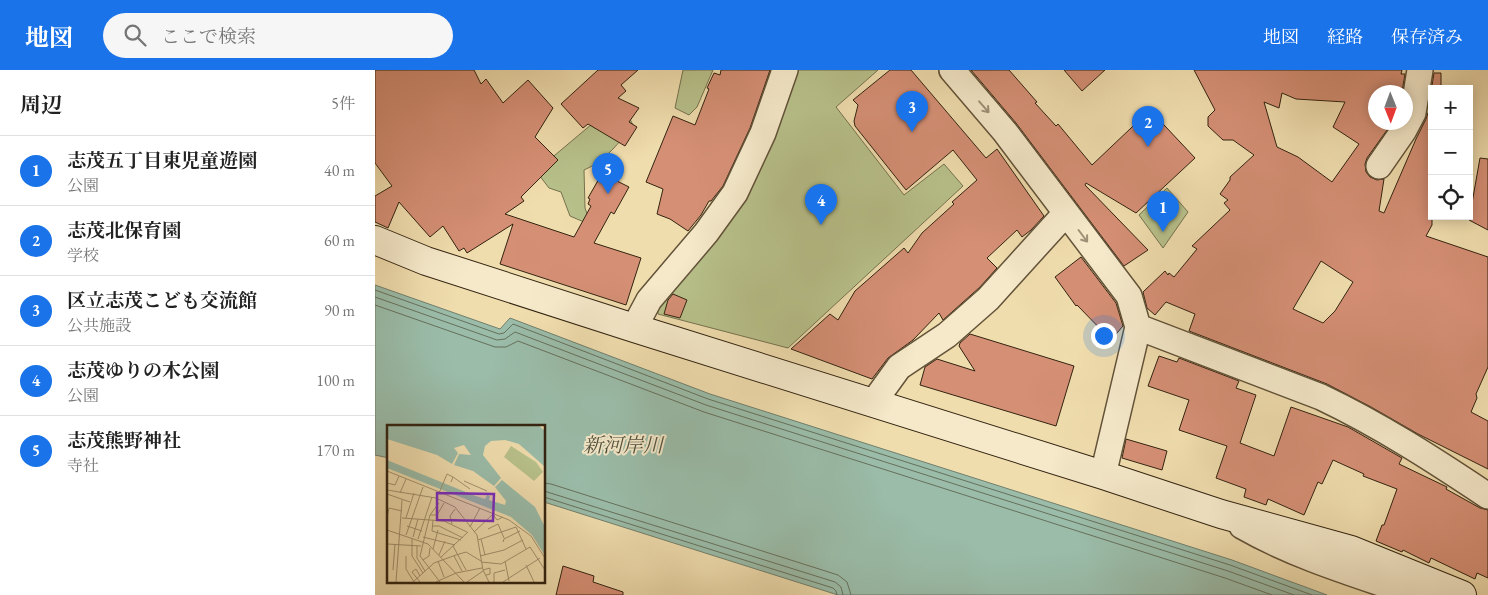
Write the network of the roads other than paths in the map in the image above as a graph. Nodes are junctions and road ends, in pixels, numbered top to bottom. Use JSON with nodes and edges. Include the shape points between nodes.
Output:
{"nodes":[{"id":1,"x":785,"y":70,"type":"edge"},
{"id":2,"x":952,"y":70,"type":"edge"},
{"id":3,"x":1420,"y":70,"type":"edge"},
{"id":4,"x":1379,"y":166,"type":"dead end"},
{"id":5,"x":1066,"y":213,"type":"junction"},
{"id":6,"x":375,"y":240,"type":"edge"},
{"id":7,"x":1138,"y":327,"type":"junction"},
{"id":8,"x":634,"y":328,"type":"junction"},
{"id":9,"x":873,"y":403,"type":"junction"},
{"id":10,"x":1103,"y":475,"type":"junction"},
{"id":11,"x":1488,"y":496,"type":"edge"},
{"id":12,"x":1221,"y":514,"type":"junction"},
{"id":13,"x":1416,"y":595,"type":"edge"},
{"id":14,"x":1462,"y":595,"type":"edge"}],
"edges":[{"from":1,"to":8,"type":"street","via":[[763,133],[735,193],[649,300]]},
{"from":2,"to":5,"type":"street","one_way":true,"via":[[1005,132]]},
{"from":3,"to":4,"type":"street","via":[[1413,113]]},
{"from":5,"to":7,"type":"street","one_way":true,"via":[[1129,296]]},
{"from":5,"to":9,"type":"street","via":[[988,299],[947,334],[899,367]]},
{"from":6,"to":8,"type":"street","via":[[426,261]]},
{"from":7,"to":10,"type":"street"},
{"from":7,"to":11,"type":"street","via":[[1348,410],[1425,454]]},
{"from":8,"to":9,"type":"street"},
{"from":9,"to":10,"type":"street"},
{"from":10,"to":12,"type":"street"},
{"from":12,"to":13,"type":"street","via":[[1268,541]]},
{"from":12,"to":14,"type":"street","via":[[1351,550]]}]}
